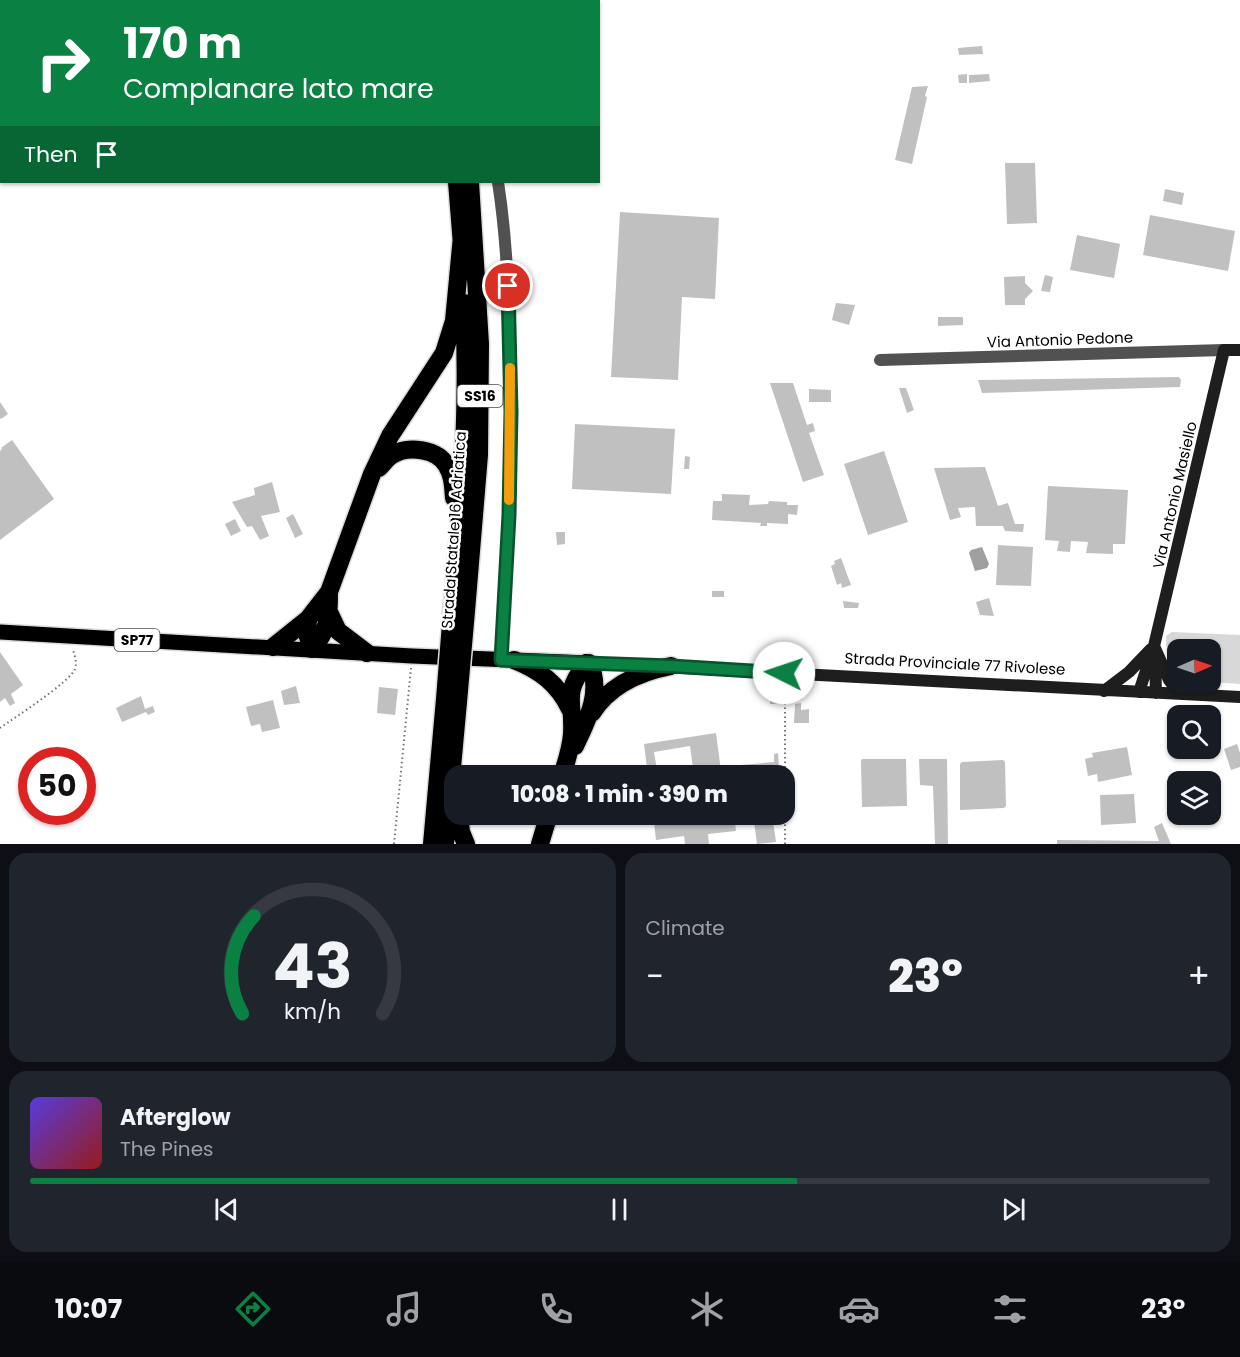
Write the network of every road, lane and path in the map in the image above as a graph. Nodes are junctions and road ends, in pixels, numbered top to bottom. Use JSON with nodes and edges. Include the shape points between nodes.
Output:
{"nodes":[{"id":1,"x":456,"y":183,"type":"edge"},
{"id":2,"x":470,"y":183,"type":"edge"},
{"id":3,"x":498,"y":183,"type":"edge"},
{"id":4,"x":462,"y":236,"type":"junction"},
{"id":5,"x":1224,"y":350,"type":"junction"},
{"id":6,"x":1240,"y":350,"type":"edge"},
{"id":7,"x":880,"y":360,"type":"dead end"},
{"id":8,"x":372,"y":474,"type":"junction"},
{"id":9,"x":458,"y":547,"type":"junction"},
{"id":10,"x":329,"y":592,"type":"junction"},
{"id":11,"x":459,"y":611,"type":"junction"},
{"id":12,"x":329,"y":612,"type":"junction"},
{"id":13,"x":308,"y":619,"type":"junction"},
{"id":14,"x":0,"y":632,"type":"edge"},
{"id":15,"x":69,"y":636,"type":"junction"},
{"id":16,"x":1154,"y":646,"type":"junction"},
{"id":17,"x":273,"y":647,"type":"junction"},
{"id":18,"x":312,"y":649,"type":"junction"},
{"id":19,"x":367,"y":653,"type":"junction"},
{"id":20,"x":412,"y":656,"type":"junction"},
{"id":21,"x":507,"y":660,"type":"junction"},
{"id":22,"x":588,"y":663,"type":"junction"},
{"id":23,"x":671,"y":666,"type":"junction"},
{"id":24,"x":784,"y":673,"type":"junction"},
{"id":25,"x":1104,"y":691,"type":"junction"},
{"id":26,"x":1139,"y":692,"type":"junction"},
{"id":27,"x":1156,"y":693,"type":"junction"},
{"id":28,"x":1180,"y":694,"type":"junction"},
{"id":29,"x":1240,"y":697,"type":"edge"},
{"id":30,"x":452,"y":700,"type":"junction"},
{"id":31,"x":570,"y":709,"type":"junction"},
{"id":32,"x":0,"y":728,"type":"edge"},
{"id":33,"x":584,"y":728,"type":"junction"},
{"id":34,"x":462,"y":765,"type":"edge"},
{"id":35,"x":565,"y":765,"type":"edge"},
{"id":36,"x":566,"y":765,"type":"edge"},
{"id":37,"x":460,"y":825,"type":"edge"},
{"id":38,"x":544,"y":825,"type":"edge"},
{"id":39,"x":546,"y":825,"type":"edge"},
{"id":40,"x":394,"y":844,"type":"edge"},
{"id":41,"x":432,"y":844,"type":"edge"},
{"id":42,"x":446,"y":844,"type":"edge"},
{"id":43,"x":466,"y":844,"type":"edge"},
{"id":44,"x":533,"y":844,"type":"edge"},
{"id":45,"x":540,"y":844,"type":"edge"},
{"id":46,"x":785,"y":844,"type":"edge"}],
"edges":[{"from":1,"to":4,"type":"highway","name":"Strada Statale 16 Adriatica","number":"SS16"},
{"from":2,"to":11,"type":"highway","name":"Strada Statale 16 Adriatica","number":"SS16","via":[[480,344],[479,454]]},
{"from":3,"to":21,"type":"street","via":[[508,286],[511,412]]},
{"from":4,"to":8,"type":"highway","via":[[454,321],[444,353],[390,436]]},
{"from":4,"to":9,"type":"highway","name":"Strada Statale 16 Adriatica","number":"SS16","via":[[465,452]]},
{"from":5,"to":6,"type":"main road","name":"Via Antonio Pedone"},
{"from":5,"to":7,"type":"street","name":"Via Antonio Pedone"},
{"from":5,"to":16,"type":"main road","name":"Via Antonio Masiello"},
{"from":8,"to":9,"type":"highway","via":[[393,454],[413,449],[431,452],[446,463],[453,480]]},
{"from":8,"to":10,"type":"highway"},
{"from":9,"to":11,"type":"highway","name":"Strada Statale 16 Adriatica","number":"SS16"},
{"from":10,"to":12,"type":"highway"},
{"from":10,"to":13,"type":"highway"},
{"from":11,"to":30,"type":"highway","name":"Strada Statale 16 Adriatica","number":"SS16","bridge":true},
{"from":12,"to":18,"type":"highway","via":[[323,637]]},
{"from":12,"to":19,"type":"highway","via":[[338,631]]},
{"from":13,"to":17,"type":"highway"},
{"from":13,"to":18,"type":"highway"},
{"from":14,"to":15,"type":"main road","number":"SP77"},
{"from":15,"to":17,"type":"main road","number":"SP77"},
{"from":15,"to":32,"type":"path","via":[[76,658],[75,670]]},
{"from":16,"to":25,"type":"main road"},
{"from":16,"to":26,"type":"main road"},
{"from":16,"to":27,"type":"main road"},
{"from":16,"to":28,"type":"main road","via":[[1169,680]]},
{"from":17,"to":18,"type":"main road","name":"Strada Provinciale 77 Rivolese","number":"SP77"},
{"from":18,"to":19,"type":"main road","name":"Strada Provinciale 77 Rivolese","number":"SP77"},
{"from":19,"to":20,"type":"main road","name":"Strada Provinciale 77 Rivolese","number":"SP77"},
{"from":20,"to":21,"type":"main road","name":"Strada Provinciale 77 Rivolese","number":"SP77"},
{"from":20,"to":40,"type":"path"},
{"from":21,"to":22,"type":"main road","name":"Strada Provinciale 77 Rivolese","number":"SP77"},
{"from":21,"to":31,"type":"highway","via":[[548,678]]},
{"from":22,"to":23,"type":"main road","name":"Strada Provinciale 77 Rivolese","number":"SP77"},
{"from":22,"to":31,"type":"highway","via":[[572,685]]},
{"from":22,"to":33,"type":"highway","via":[[595,690]]},
{"from":23,"to":24,"type":"main road","name":"Strada Provinciale 77 Rivolese","number":"SP77"},
{"from":23,"to":33,"type":"highway","via":[[641,675],[613,690]]},
{"from":24,"to":25,"type":"main road","name":"Strada Provinciale 77 Rivolese","number":"SP77"},
{"from":24,"to":46,"type":"path"},
{"from":25,"to":26,"type":"main road","name":"Strada Provinciale 77 Rivolese","number":"SP77"},
{"from":26,"to":27,"type":"main road","name":"Strada Provinciale 77 Rivolese","number":"SP77"},
{"from":27,"to":28,"type":"main road","name":"Strada Provinciale 77 Rivolese","number":"SP77"},
{"from":28,"to":29,"type":"main road","name":"Strada Provinciale 77 Rivolese","number":"SP77"},
{"from":30,"to":34,"type":"highway"},
{"from":30,"to":41,"type":"highway","name":"Strada Statale 16 Adriatica","number":"SS16"},
{"from":30,"to":42,"type":"highway","name":"Strada Statale 16 Adriatica","number":"SS16"},
{"from":31,"to":35,"type":"highway","via":[[571,741]]},
{"from":33,"to":36,"type":"highway"},
{"from":37,"to":43,"type":"highway"},
{"from":38,"to":44,"type":"highway"},
{"from":39,"to":45,"type":"highway"}]}
